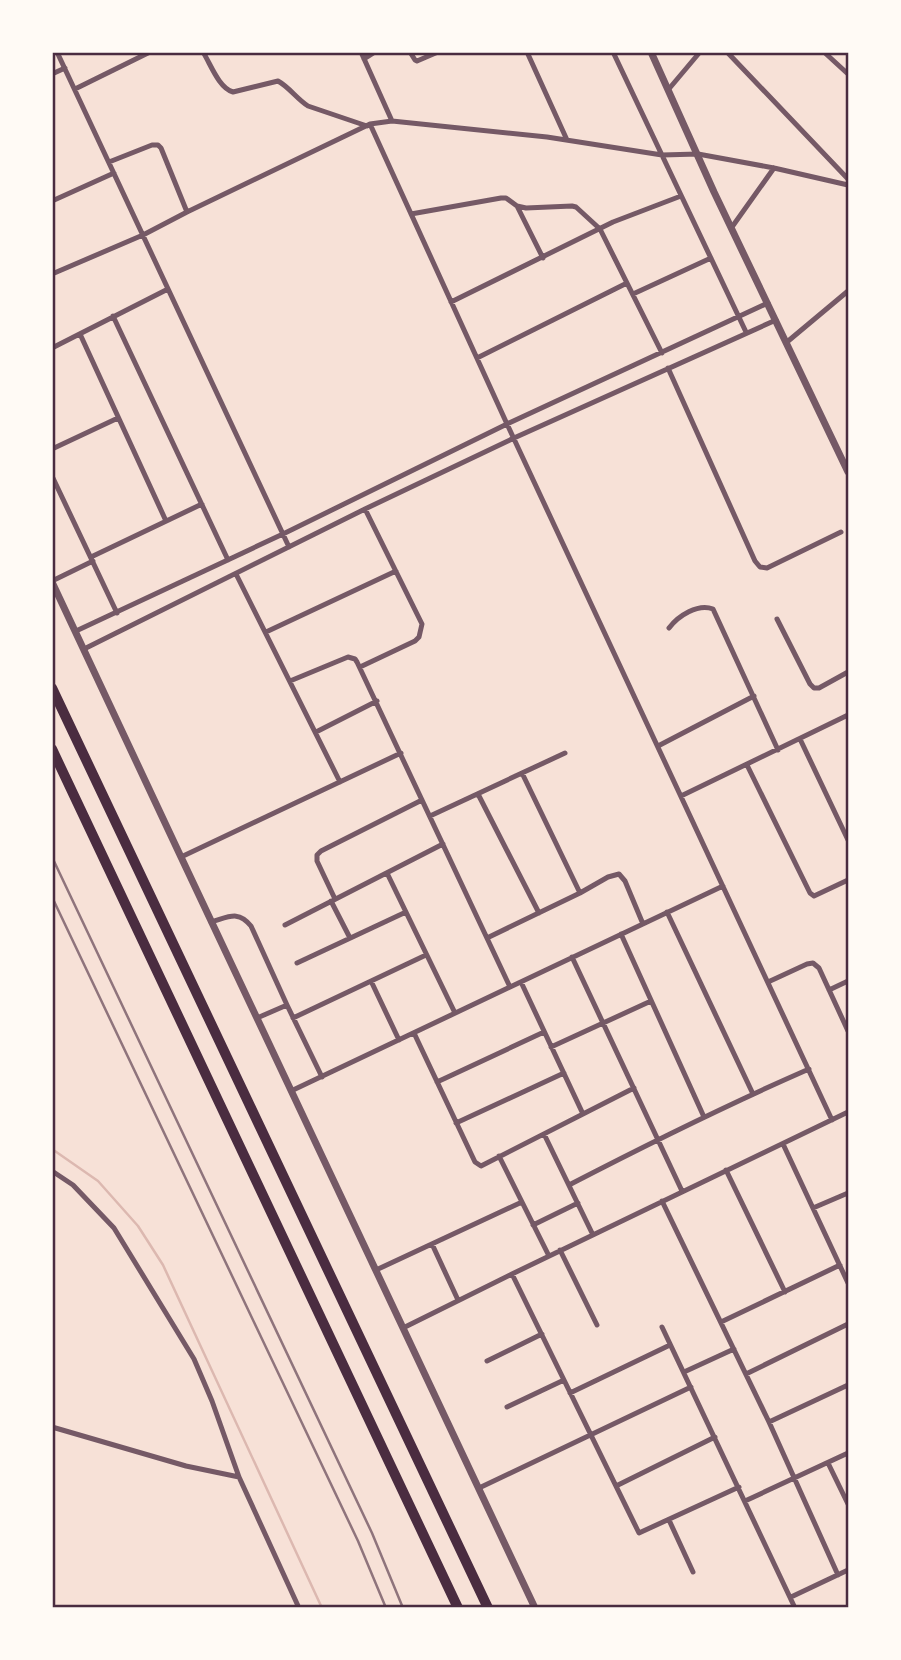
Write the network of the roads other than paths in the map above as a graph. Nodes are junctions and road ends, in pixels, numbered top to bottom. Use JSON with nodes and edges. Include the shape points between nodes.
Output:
{"nodes":[{"id":1,"x":58,"y":52,"type":"edge"},
{"id":2,"x":150,"y":52,"type":"edge"},
{"id":3,"x":203,"y":52,"type":"edge"},
{"id":4,"x":376,"y":52,"type":"edge"},
{"id":5,"x":410,"y":52,"type":"edge"},
{"id":6,"x":438,"y":52,"type":"edge"},
{"id":7,"x":614,"y":52,"type":"edge"},
{"id":8,"x":651,"y":52,"type":"edge"},
{"id":9,"x":700,"y":52,"type":"edge"},
{"id":10,"x":727,"y":52,"type":"edge"},
{"id":11,"x":824,"y":52,"type":"edge"},
{"id":12,"x":529,"y":53,"type":"edge"},
{"id":13,"x":142,"y":54,"type":"edge"},
{"id":14,"x":363,"y":56,"type":"edge"},
{"id":15,"x":65,"y":68,"type":"junction"},
{"id":16,"x":52,"y":74,"type":"edge"},
{"id":17,"x":849,"y":74,"type":"edge"},
{"id":18,"x":75,"y":89,"type":"junction"},
{"id":19,"x":668,"y":90,"type":"junction"},
{"id":20,"x":392,"y":121,"type":"junction"},
{"id":21,"x":368,"y":125,"type":"junction"},
{"id":22,"x":567,"y":139,"type":"junction"},
{"id":23,"x":698,"y":154,"type":"junction"},
{"id":24,"x":662,"y":155,"type":"junction"},
{"id":25,"x":109,"y":162,"type":"junction"},
{"id":26,"x":774,"y":168,"type":"junction"},
{"id":27,"x":114,"y":173,"type":"junction"},
{"id":28,"x":849,"y":179,"type":"edge"},
{"id":29,"x":849,"y":186,"type":"edge"},
{"id":30,"x":681,"y":196,"type":"junction"},
{"id":31,"x":52,"y":201,"type":"edge"},
{"id":32,"x":517,"y":206,"type":"junction"},
{"id":33,"x":187,"y":212,"type":"junction"},
{"id":34,"x":411,"y":215,"type":"junction"},
{"id":35,"x":732,"y":227,"type":"junction"},
{"id":36,"x":600,"y":229,"type":"junction"},
{"id":37,"x":143,"y":235,"type":"junction"},
{"id":38,"x":543,"y":258,"type":"junction"},
{"id":39,"x":711,"y":258,"type":"junction"},
{"id":40,"x":52,"y":274,"type":"edge"},
{"id":41,"x":628,"y":283,"type":"junction"},
{"id":42,"x":168,"y":289,"type":"junction"},
{"id":43,"x":849,"y":291,"type":"edge"},
{"id":44,"x":633,"y":294,"type":"junction"},
{"id":45,"x":451,"y":302,"type":"junction"},
{"id":46,"x":768,"y":303,"type":"junction"},
{"id":47,"x":113,"y":316,"type":"junction"},
{"id":48,"x":739,"y":317,"type":"junction"},
{"id":49,"x":776,"y":320,"type":"junction"},
{"id":50,"x":746,"y":332,"type":"junction"},
{"id":51,"x":80,"y":334,"type":"junction"},
{"id":52,"x":787,"y":342,"type":"junction"},
{"id":53,"x":52,"y":348,"type":"edge"},
{"id":54,"x":662,"y":352,"type":"junction"},
{"id":55,"x":477,"y":358,"type":"junction"},
{"id":56,"x":668,"y":368,"type":"junction"},
{"id":57,"x":118,"y":418,"type":"junction"},
{"id":58,"x":508,"y":424,"type":"junction"},
{"id":59,"x":514,"y":438,"type":"junction"},
{"id":60,"x":52,"y":449,"type":"edge"},
{"id":61,"x":849,"y":472,"type":"edge"},
{"id":62,"x":52,"y":476,"type":"edge"},
{"id":63,"x":202,"y":504,"type":"junction"},
{"id":64,"x":365,"y":509,"type":"junction"},
{"id":65,"x":166,"y":521,"type":"junction"},
{"id":66,"x":841,"y":532,"type":"dead end"},
{"id":67,"x":283,"y":534,"type":"junction"},
{"id":68,"x":289,"y":547,"type":"junction"},
{"id":69,"x":92,"y":559,"type":"junction"},
{"id":70,"x":228,"y":560,"type":"junction"},
{"id":71,"x":396,"y":570,"type":"junction"},
{"id":72,"x":236,"y":574,"type":"junction"},
{"id":73,"x":52,"y":582,"type":"edge"},
{"id":74,"x":117,"y":613,"type":"junction"},
{"id":75,"x":777,"y":619,"type":"dead end"},
{"id":76,"x":669,"y":628,"type":"dead end"},
{"id":77,"x":76,"y":631,"type":"junction"},
{"id":78,"x":266,"y":632,"type":"junction"},
{"id":79,"x":84,"y":649,"type":"junction"},
{"id":80,"x":360,"y":667,"type":"junction"},
{"id":81,"x":849,"y":673,"type":"edge"},
{"id":82,"x":290,"y":681,"type":"junction"},
{"id":83,"x":52,"y":688,"type":"edge"},
{"id":84,"x":754,"y":696,"type":"junction"},
{"id":85,"x":377,"y":701,"type":"junction"},
{"id":86,"x":849,"y":715,"type":"edge"},
{"id":87,"x":316,"y":732,"type":"junction"},
{"id":88,"x":800,"y":739,"type":"junction"},
{"id":89,"x":658,"y":746,"type":"junction"},
{"id":90,"x":52,"y":749,"type":"edge"},
{"id":91,"x":778,"y":750,"type":"junction"},
{"id":92,"x":401,"y":753,"type":"junction"},
{"id":93,"x":565,"y":753,"type":"dead end"},
{"id":94,"x":747,"y":765,"type":"junction"},
{"id":95,"x":522,"y":773,"type":"junction"},
{"id":96,"x":340,"y":782,"type":"junction"},
{"id":97,"x":478,"y":794,"type":"junction"},
{"id":98,"x":681,"y":796,"type":"junction"},
{"id":99,"x":422,"y":800,"type":"junction"},
{"id":100,"x":430,"y":817,"type":"junction"},
{"id":101,"x":846,"y":826,"type":"edge"},
{"id":102,"x":849,"y":840,"type":"edge"},
{"id":103,"x":443,"y":844,"type":"junction"},
{"id":104,"x":181,"y":857,"type":"junction"},
{"id":105,"x":387,"y":873,"type":"junction"},
{"id":106,"x":849,"y":880,"type":"edge"},
{"id":107,"x":723,"y":886,"type":"junction"},
{"id":108,"x":580,"y":893,"type":"junction"},
{"id":109,"x":333,"y":900,"type":"junction"},
{"id":110,"x":406,"y":912,"type":"junction"},
{"id":111,"x":667,"y":912,"type":"junction"},
{"id":112,"x":539,"y":913,"type":"junction"},
{"id":113,"x":211,"y":922,"type":"junction"},
{"id":114,"x":643,"y":924,"type":"junction"},
{"id":115,"x":285,"y":925,"type":"dead end"},
{"id":116,"x":621,"y":934,"type":"junction"},
{"id":117,"x":350,"y":938,"type":"junction"},
{"id":118,"x":487,"y":938,"type":"junction"},
{"id":119,"x":426,"y":955,"type":"junction"},
{"id":120,"x":572,"y":957,"type":"junction"},
{"id":121,"x":297,"y":963,"type":"dead end"},
{"id":122,"x":371,"y":981,"type":"junction"},
{"id":123,"x":849,"y":981,"type":"edge"},
{"id":124,"x":521,"y":982,"type":"junction"},
{"id":125,"x":768,"y":982,"type":"junction"},
{"id":126,"x":510,"y":987,"type":"junction"},
{"id":127,"x":829,"y":990,"type":"junction"},
{"id":128,"x":651,"y":1000,"type":"junction"},
{"id":129,"x":287,"y":1005,"type":"junction"},
{"id":130,"x":455,"y":1013,"type":"junction"},
{"id":131,"x":257,"y":1018,"type":"junction"},
{"id":132,"x":293,"y":1018,"type":"junction"},
{"id":133,"x":603,"y":1023,"type":"junction"},
{"id":134,"x":849,"y":1031,"type":"edge"},
{"id":135,"x":544,"y":1032,"type":"junction"},
{"id":136,"x":414,"y":1033,"type":"junction"},
{"id":137,"x":399,"y":1040,"type":"junction"},
{"id":138,"x":551,"y":1047,"type":"junction"},
{"id":139,"x":809,"y":1069,"type":"junction"},
{"id":140,"x":564,"y":1073,"type":"junction"},
{"id":141,"x":322,"y":1077,"type":"junction"},
{"id":142,"x":437,"y":1082,"type":"junction"},
{"id":143,"x":634,"y":1088,"type":"junction"},
{"id":144,"x":291,"y":1091,"type":"junction"},
{"id":145,"x":753,"y":1094,"type":"junction"},
{"id":146,"x":849,"y":1112,"type":"edge"},
{"id":147,"x":583,"y":1114,"type":"junction"},
{"id":148,"x":704,"y":1117,"type":"junction"},
{"id":149,"x":832,"y":1120,"type":"junction"},
{"id":150,"x":456,"y":1123,"type":"junction"},
{"id":151,"x":544,"y":1134,"type":"junction"},
{"id":152,"x":657,"y":1139,"type":"junction"},
{"id":153,"x":783,"y":1144,"type":"junction"},
{"id":154,"x":499,"y":1156,"type":"junction"},
{"id":155,"x":726,"y":1170,"type":"junction"},
{"id":156,"x":52,"y":1171,"type":"edge"},
{"id":157,"x":569,"y":1185,"type":"junction"},
{"id":158,"x":682,"y":1191,"type":"junction"},
{"id":159,"x":849,"y":1193,"type":"edge"},
{"id":160,"x":662,"y":1200,"type":"junction"},
{"id":161,"x":522,"y":1202,"type":"junction"},
{"id":162,"x":578,"y":1203,"type":"junction"},
{"id":163,"x":813,"y":1208,"type":"junction"},
{"id":164,"x":533,"y":1225,"type":"junction"},
{"id":165,"x":593,"y":1235,"type":"junction"},
{"id":166,"x":432,"y":1244,"type":"junction"},
{"id":167,"x":560,"y":1250,"type":"junction"},
{"id":168,"x":549,"y":1256,"type":"junction"},
{"id":169,"x":840,"y":1265,"type":"junction"},
{"id":170,"x":376,"y":1270,"type":"junction"},
{"id":171,"x":512,"y":1274,"type":"junction"},
{"id":172,"x":849,"y":1283,"type":"edge"},
{"id":173,"x":785,"y":1292,"type":"junction"},
{"id":174,"x":458,"y":1300,"type":"junction"},
{"id":175,"x":722,"y":1322,"type":"junction"},
{"id":176,"x":849,"y":1324,"type":"edge"},
{"id":177,"x":597,"y":1325,"type":"dead end"},
{"id":178,"x":662,"y":1327,"type":"dead end"},
{"id":179,"x":403,"y":1328,"type":"junction"},
{"id":180,"x":542,"y":1334,"type":"junction"},
{"id":181,"x":670,"y":1345,"type":"junction"},
{"id":182,"x":734,"y":1349,"type":"junction"},
{"id":183,"x":487,"y":1361,"type":"dead end"},
{"id":184,"x":684,"y":1372,"type":"junction"},
{"id":185,"x":746,"y":1374,"type":"junction"},
{"id":186,"x":564,"y":1380,"type":"junction"},
{"id":187,"x":849,"y":1385,"type":"edge"},
{"id":188,"x":691,"y":1387,"type":"junction"},
{"id":189,"x":570,"y":1393,"type":"junction"},
{"id":190,"x":507,"y":1406,"type":"dead end"},
{"id":191,"x":769,"y":1422,"type":"junction"},
{"id":192,"x":52,"y":1427,"type":"edge"},
{"id":193,"x":591,"y":1435,"type":"junction"},
{"id":194,"x":715,"y":1437,"type":"junction"},
{"id":195,"x":849,"y":1453,"type":"edge"},
{"id":196,"x":828,"y":1463,"type":"junction"},
{"id":197,"x":239,"y":1477,"type":"junction"},
{"id":198,"x":795,"y":1478,"type":"junction"},
{"id":199,"x":615,"y":1486,"type":"junction"},
{"id":200,"x":479,"y":1488,"type":"junction"},
{"id":201,"x":738,"y":1488,"type":"junction"},
{"id":202,"x":846,"y":1494,"type":"edge"},
{"id":203,"x":745,"y":1501,"type":"junction"},
{"id":204,"x":849,"y":1504,"type":"edge"},
{"id":205,"x":669,"y":1520,"type":"junction"},
{"id":206,"x":849,"y":1570,"type":"edge"},
{"id":207,"x":693,"y":1572,"type":"dead end"},
{"id":208,"x":838,"y":1575,"type":"junction"},
{"id":209,"x":790,"y":1597,"type":"junction"},
{"id":210,"x":299,"y":1608,"type":"edge"},
{"id":211,"x":458,"y":1608,"type":"edge"},
{"id":212,"x":488,"y":1608,"type":"edge"},
{"id":213,"x":535,"y":1608,"type":"edge"},
{"id":214,"x":795,"y":1608,"type":"edge"}],
"edges":[{"from":1,"to":15,"type":"street"},
{"from":2,"to":13,"type":"street"},
{"from":3,"to":21,"type":"street","via":[[228,91],[278,81],[308,106]]},
{"from":4,"to":14,"type":"street"},
{"from":5,"to":6,"type":"street","via":[[417,61]]},
{"from":7,"to":24,"type":"street"},
{"from":8,"to":19,"type":"street"},
{"from":9,"to":19,"type":"street"},
{"from":10,"to":28,"type":"street"},
{"from":11,"to":17,"type":"street"},
{"from":12,"to":22,"type":"street"},
{"from":13,"to":18,"type":"street"},
{"from":14,"to":20,"type":"street"},
{"from":15,"to":16,"type":"street"},
{"from":15,"to":18,"type":"street"},
{"from":18,"to":25,"type":"street"},
{"from":19,"to":23,"type":"street"},
{"from":20,"to":21,"type":"street"},
{"from":20,"to":22,"type":"street"},
{"from":21,"to":33,"type":"street"},
{"from":21,"to":34,"type":"street"},
{"from":22,"to":24,"type":"street"},
{"from":23,"to":24,"type":"street"},
{"from":23,"to":26,"type":"street"},
{"from":23,"to":35,"type":"street"},
{"from":24,"to":30,"type":"street"},
{"from":25,"to":27,"type":"street"},
{"from":25,"to":33,"type":"street","via":[[158,145]]},
{"from":26,"to":29,"type":"street"},
{"from":26,"to":35,"type":"street"},
{"from":27,"to":31,"type":"street"},
{"from":27,"to":37,"type":"street"},
{"from":30,"to":36,"type":"street"},
{"from":30,"to":39,"type":"street"},
{"from":32,"to":34,"type":"street","via":[[501,198]]},
{"from":32,"to":36,"type":"street","via":[[576,207]]},
{"from":32,"to":38,"type":"street"},
{"from":33,"to":37,"type":"street"},
{"from":34,"to":45,"type":"street"},
{"from":35,"to":46,"type":"street"},
{"from":36,"to":38,"type":"street"},
{"from":36,"to":41,"type":"street"},
{"from":37,"to":40,"type":"street"},
{"from":37,"to":42,"type":"street"},
{"from":38,"to":45,"type":"street"},
{"from":39,"to":44,"type":"street"},
{"from":39,"to":48,"type":"street"},
{"from":41,"to":44,"type":"street"},
{"from":41,"to":55,"type":"street"},
{"from":42,"to":47,"type":"street"},
{"from":42,"to":67,"type":"street"},
{"from":43,"to":52,"type":"street"},
{"from":44,"to":54,"type":"street"},
{"from":45,"to":55,"type":"street"},
{"from":46,"to":48,"type":"street"},
{"from":46,"to":49,"type":"street"},
{"from":47,"to":51,"type":"street"},
{"from":47,"to":63,"type":"street"},
{"from":48,"to":50,"type":"street"},
{"from":48,"to":54,"type":"street"},
{"from":49,"to":50,"type":"street"},
{"from":49,"to":52,"type":"street"},
{"from":50,"to":56,"type":"street"},
{"from":51,"to":53,"type":"street"},
{"from":51,"to":57,"type":"street"},
{"from":52,"to":61,"type":"street"},
{"from":54,"to":58,"type":"street"},
{"from":55,"to":58,"type":"street"},
{"from":56,"to":59,"type":"street"},
{"from":56,"to":66,"type":"street","via":[[760,568]]},
{"from":57,"to":60,"type":"street"},
{"from":57,"to":65,"type":"street"},
{"from":58,"to":59,"type":"street"},
{"from":58,"to":67,"type":"street"},
{"from":59,"to":64,"type":"street"},
{"from":59,"to":89,"type":"street"},
{"from":62,"to":69,"type":"street"},
{"from":63,"to":65,"type":"street"},
{"from":63,"to":70,"type":"street"},
{"from":64,"to":68,"type":"street"},
{"from":64,"to":71,"type":"street"},
{"from":65,"to":69,"type":"street"},
{"from":67,"to":68,"type":"street"},
{"from":67,"to":70,"type":"street"},
{"from":68,"to":72,"type":"street"},
{"from":69,"to":73,"type":"street"},
{"from":69,"to":74,"type":"street"},
{"from":70,"to":74,"type":"street"},
{"from":71,"to":78,"type":"street"},
{"from":71,"to":80,"type":"street","via":[[422,624],[419,637]]},
{"from":72,"to":78,"type":"street"},
{"from":72,"to":79,"type":"street"},
{"from":73,"to":77,"type":"street"},
{"from":74,"to":77,"type":"street"},
{"from":75,"to":81,"type":"street","via":[[814,688]]},
{"from":76,"to":84,"type":"street","via":[[677,618],[699,608],[713,609]]},
{"from":77,"to":79,"type":"street"},
{"from":78,"to":82,"type":"street"},
{"from":79,"to":104,"type":"street"},
{"from":80,"to":82,"type":"street","via":[[348,657]]},
{"from":80,"to":85,"type":"street"},
{"from":82,"to":87,"type":"street"},
{"from":83,"to":212,"type":"highway"},
{"from":84,"to":89,"type":"street"},
{"from":84,"to":91,"type":"street"},
{"from":85,"to":87,"type":"street"},
{"from":85,"to":92,"type":"street"},
{"from":86,"to":88,"type":"street"},
{"from":87,"to":96,"type":"street"},
{"from":88,"to":91,"type":"street"},
{"from":88,"to":101,"type":"street"},
{"from":89,"to":98,"type":"street"},
{"from":90,"to":211,"type":"highway"},
{"from":91,"to":94,"type":"street"},
{"from":92,"to":96,"type":"street"},
{"from":92,"to":99,"type":"street"},
{"from":93,"to":95,"type":"street"},
{"from":94,"to":98,"type":"street"},
{"from":94,"to":106,"type":"street","via":[[810,893],[814,896]]},
{"from":95,"to":97,"type":"street"},
{"from":95,"to":108,"type":"street"},
{"from":96,"to":104,"type":"street"},
{"from":97,"to":100,"type":"street"},
{"from":97,"to":112,"type":"street"},
{"from":98,"to":107,"type":"street"},
{"from":99,"to":100,"type":"street"},
{"from":99,"to":109,"type":"street","via":[[321,850],[317,861]]},
{"from":100,"to":103,"type":"street"},
{"from":101,"to":102,"type":"street"},
{"from":103,"to":105,"type":"street"},
{"from":103,"to":118,"type":"street"},
{"from":104,"to":113,"type":"street"},
{"from":105,"to":109,"type":"street"},
{"from":105,"to":110,"type":"street"},
{"from":107,"to":111,"type":"street"},
{"from":107,"to":125,"type":"street"},
{"from":108,"to":112,"type":"street"},
{"from":108,"to":114,"type":"street","via":[[619,874]]},
{"from":109,"to":115,"type":"street"},
{"from":109,"to":117,"type":"street"},
{"from":110,"to":117,"type":"street"},
{"from":110,"to":119,"type":"street"},
{"from":111,"to":114,"type":"street"},
{"from":111,"to":145,"type":"street"},
{"from":112,"to":118,"type":"street"},
{"from":113,"to":129,"type":"street","via":[[234,915],[244,918]]},
{"from":113,"to":131,"type":"street"},
{"from":114,"to":116,"type":"street"},
{"from":116,"to":120,"type":"street"},
{"from":116,"to":128,"type":"street"},
{"from":117,"to":121,"type":"street"},
{"from":118,"to":126,"type":"street"},
{"from":119,"to":122,"type":"street"},
{"from":119,"to":130,"type":"street"},
{"from":120,"to":124,"type":"street"},
{"from":120,"to":133,"type":"street"},
{"from":122,"to":132,"type":"street"},
{"from":122,"to":137,"type":"street"},
{"from":123,"to":127,"type":"street"},
{"from":124,"to":126,"type":"street"},
{"from":124,"to":135,"type":"street"},
{"from":125,"to":127,"type":"street","via":[[813,963]]},
{"from":125,"to":139,"type":"street"},
{"from":126,"to":130,"type":"street"},
{"from":127,"to":134,"type":"street"},
{"from":128,"to":133,"type":"street"},
{"from":128,"to":148,"type":"street"},
{"from":129,"to":131,"type":"street"},
{"from":129,"to":132,"type":"street"},
{"from":130,"to":136,"type":"street"},
{"from":131,"to":144,"type":"street"},
{"from":132,"to":141,"type":"street"},
{"from":133,"to":138,"type":"street"},
{"from":133,"to":143,"type":"street"},
{"from":135,"to":138,"type":"street"},
{"from":135,"to":142,"type":"street"},
{"from":136,"to":137,"type":"street"},
{"from":136,"to":142,"type":"street"},
{"from":137,"to":141,"type":"street"},
{"from":138,"to":140,"type":"street"},
{"from":139,"to":145,"type":"street"},
{"from":139,"to":149,"type":"street"},
{"from":140,"to":147,"type":"street"},
{"from":140,"to":150,"type":"street"},
{"from":141,"to":144,"type":"street"},
{"from":142,"to":150,"type":"street"},
{"from":143,"to":147,"type":"street"},
{"from":143,"to":152,"type":"street"},
{"from":144,"to":170,"type":"street"},
{"from":145,"to":148,"type":"street"},
{"from":146,"to":149,"type":"street"},
{"from":147,"to":151,"type":"street"},
{"from":148,"to":152,"type":"street"},
{"from":149,"to":153,"type":"street"},
{"from":150,"to":154,"type":"street","via":[[478,1165]]},
{"from":151,"to":154,"type":"street"},
{"from":151,"to":157,"type":"street"},
{"from":152,"to":157,"type":"street"},
{"from":152,"to":158,"type":"street"},
{"from":153,"to":155,"type":"street"},
{"from":153,"to":163,"type":"street"},
{"from":154,"to":161,"type":"street"},
{"from":155,"to":158,"type":"street"},
{"from":155,"to":173,"type":"street"},
{"from":156,"to":197,"type":"street","via":[[73,1185],[114,1228],[194,1359]]},
{"from":157,"to":162,"type":"street"},
{"from":158,"to":160,"type":"street"},
{"from":159,"to":163,"type":"street"},
{"from":160,"to":165,"type":"street"},
{"from":160,"to":175,"type":"street"},
{"from":161,"to":164,"type":"street"},
{"from":161,"to":166,"type":"street"},
{"from":162,"to":164,"type":"street"},
{"from":162,"to":165,"type":"street"},
{"from":163,"to":169,"type":"street"},
{"from":164,"to":168,"type":"street"},
{"from":165,"to":167,"type":"street"},
{"from":166,"to":170,"type":"street"},
{"from":166,"to":174,"type":"street"},
{"from":167,"to":168,"type":"street"},
{"from":167,"to":177,"type":"street"},
{"from":168,"to":171,"type":"street"},
{"from":169,"to":172,"type":"street"},
{"from":169,"to":173,"type":"street"},
{"from":170,"to":179,"type":"street"},
{"from":171,"to":174,"type":"street"},
{"from":171,"to":180,"type":"street"},
{"from":173,"to":175,"type":"street"},
{"from":174,"to":179,"type":"street"},
{"from":175,"to":182,"type":"street"},
{"from":176,"to":185,"type":"street"},
{"from":178,"to":181,"type":"street"},
{"from":179,"to":200,"type":"street"},
{"from":180,"to":183,"type":"street"},
{"from":180,"to":186,"type":"street"},
{"from":181,"to":184,"type":"street"},
{"from":181,"to":189,"type":"street"},
{"from":182,"to":184,"type":"street"},
{"from":182,"to":185,"type":"street"},
{"from":184,"to":188,"type":"street"},
{"from":185,"to":191,"type":"street"},
{"from":186,"to":189,"type":"street"},
{"from":186,"to":190,"type":"street"},
{"from":187,"to":191,"type":"street"},
{"from":188,"to":193,"type":"street"},
{"from":188,"to":194,"type":"street"},
{"from":189,"to":193,"type":"street"},
{"from":191,"to":198,"type":"street"},
{"from":192,"to":197,"type":"street"},
{"from":193,"to":199,"type":"street"},
{"from":193,"to":200,"type":"street"},
{"from":194,"to":199,"type":"street"},
{"from":194,"to":201,"type":"street"},
{"from":195,"to":196,"type":"street"},
{"from":196,"to":198,"type":"street"},
{"from":196,"to":202,"type":"street"},
{"from":197,"to":210,"type":"street"},
{"from":198,"to":203,"type":"street"},
{"from":198,"to":208,"type":"street"},
{"from":199,"to":205,"type":"street","via":[[640,1533]]},
{"from":200,"to":213,"type":"street"},
{"from":201,"to":203,"type":"street"},
{"from":201,"to":205,"type":"street"},
{"from":202,"to":204,"type":"street"},
{"from":203,"to":209,"type":"street"},
{"from":205,"to":207,"type":"street"},
{"from":206,"to":208,"type":"street"},
{"from":208,"to":209,"type":"street"},
{"from":209,"to":214,"type":"street"}]}
